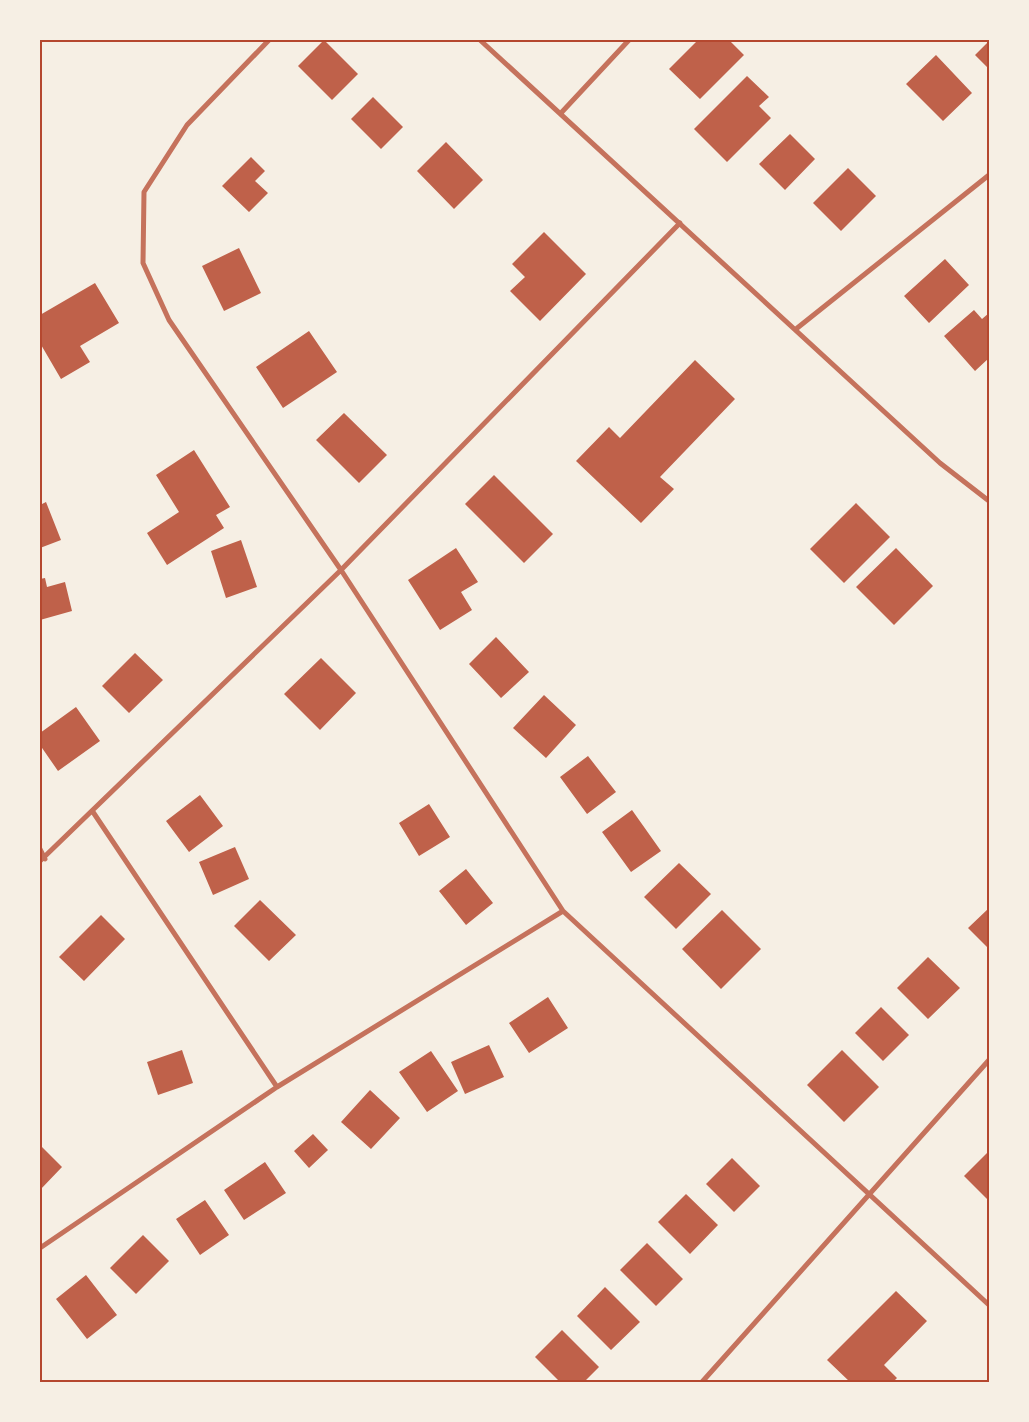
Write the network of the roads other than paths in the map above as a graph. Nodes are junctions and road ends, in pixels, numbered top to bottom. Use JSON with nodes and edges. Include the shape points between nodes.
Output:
{"nodes":[{"id":1,"x":269,"y":40,"type":"edge"},
{"id":2,"x":480,"y":40,"type":"edge"},
{"id":3,"x":629,"y":40,"type":"edge"},
{"id":4,"x":562,"y":113,"type":"junction"},
{"id":5,"x":989,"y":175,"type":"edge"},
{"id":6,"x":680,"y":223,"type":"junction"},
{"id":7,"x":796,"y":329,"type":"junction"},
{"id":8,"x":989,"y":501,"type":"edge"},
{"id":9,"x":341,"y":570,"type":"junction"},
{"id":10,"x":93,"y":812,"type":"junction"},
{"id":11,"x":40,"y":849,"type":"edge"},
{"id":12,"x":42,"y":860,"type":"edge"},
{"id":13,"x":563,"y":910,"type":"junction"},
{"id":14,"x":989,"y":1060,"type":"edge"},
{"id":15,"x":277,"y":1087,"type":"junction"},
{"id":16,"x":870,"y":1195,"type":"junction"},
{"id":17,"x":40,"y":1248,"type":"edge"},
{"id":18,"x":989,"y":1305,"type":"edge"},
{"id":19,"x":702,"y":1382,"type":"edge"}],
"edges":[{"from":1,"to":9,"type":"street","via":[[187,125],[144,192],[143,263],[169,320]]},
{"from":2,"to":4,"type":"street"},
{"from":3,"to":4,"type":"street"},
{"from":4,"to":6,"type":"street"},
{"from":5,"to":7,"type":"street"},
{"from":6,"to":7,"type":"street"},
{"from":6,"to":9,"type":"street"},
{"from":7,"to":8,"type":"street","via":[[940,463]]},
{"from":9,"to":10,"type":"street"},
{"from":9,"to":13,"type":"street"},
{"from":10,"to":12,"type":"street"},
{"from":10,"to":15,"type":"street"},
{"from":11,"to":12,"type":"street"},
{"from":13,"to":15,"type":"street"},
{"from":13,"to":16,"type":"street"},
{"from":14,"to":16,"type":"street"},
{"from":15,"to":17,"type":"street"},
{"from":16,"to":18,"type":"street"},
{"from":16,"to":19,"type":"street"}]}
